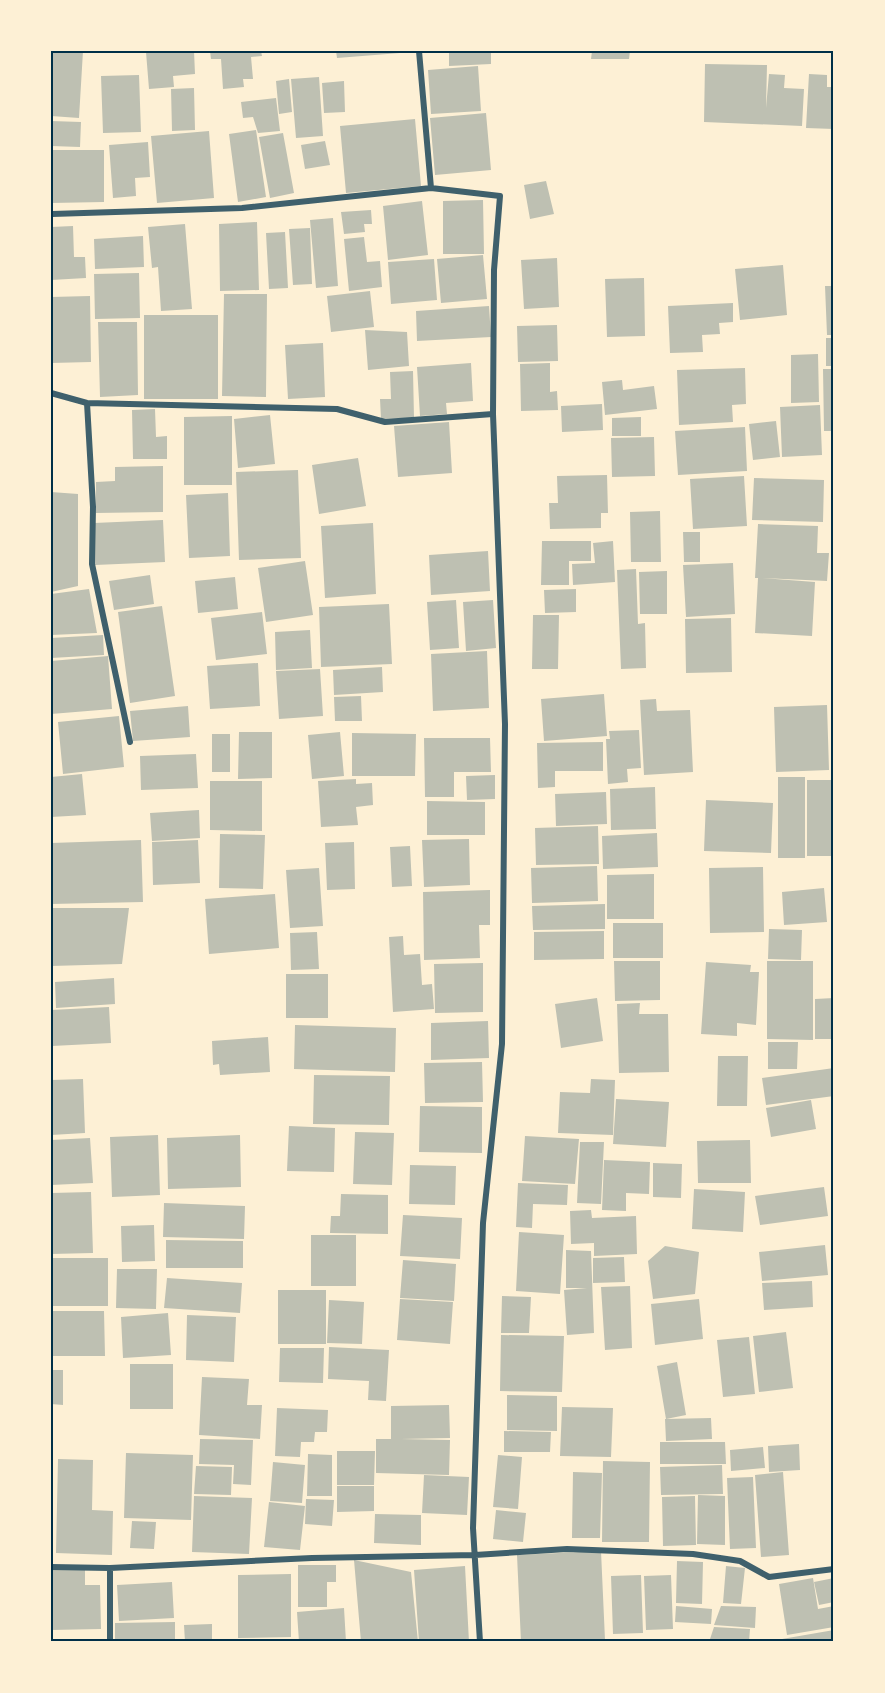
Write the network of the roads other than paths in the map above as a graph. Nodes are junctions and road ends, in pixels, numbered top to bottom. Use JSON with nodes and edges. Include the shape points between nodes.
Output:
{"nodes":[{"id":1,"x":419,"y":51,"type":"edge"},
{"id":2,"x":431,"y":188,"type":"junction"},
{"id":3,"x":52,"y":214,"type":"edge"},
{"id":4,"x":51,"y":393,"type":"edge"},
{"id":5,"x":87,"y":403,"type":"junction"},
{"id":6,"x":493,"y":414,"type":"junction"},
{"id":7,"x":130,"y":742,"type":"dead end"},
{"id":8,"x":475,"y":1555,"type":"junction"},
{"id":9,"x":51,"y":1566,"type":"edge"},
{"id":10,"x":110,"y":1568,"type":"junction"},
{"id":11,"x":834,"y":1569,"type":"edge"},
{"id":12,"x":110,"y":1642,"type":"edge"},
{"id":13,"x":480,"y":1642,"type":"edge"}],
"edges":[{"from":1,"to":2,"type":"street"},
{"from":2,"to":3,"type":"street","via":[[242,208]]},
{"from":2,"to":6,"type":"street","via":[[500,196],[494,270]]},
{"from":4,"to":5,"type":"street"},
{"from":5,"to":6,"type":"street","via":[[337,409],[385,422]]},
{"from":5,"to":7,"type":"street","via":[[92,564]]},
{"from":6,"to":8,"type":"street","via":[[505,724],[502,1044],[483,1223]]},
{"from":8,"to":10,"type":"street","via":[[312,1557]]},
{"from":8,"to":11,"type":"street","via":[[567,1549],[693,1554],[740,1561],[769,1577]]},
{"from":8,"to":13,"type":"street"},
{"from":9,"to":10,"type":"street"},
{"from":10,"to":12,"type":"street"}]}
